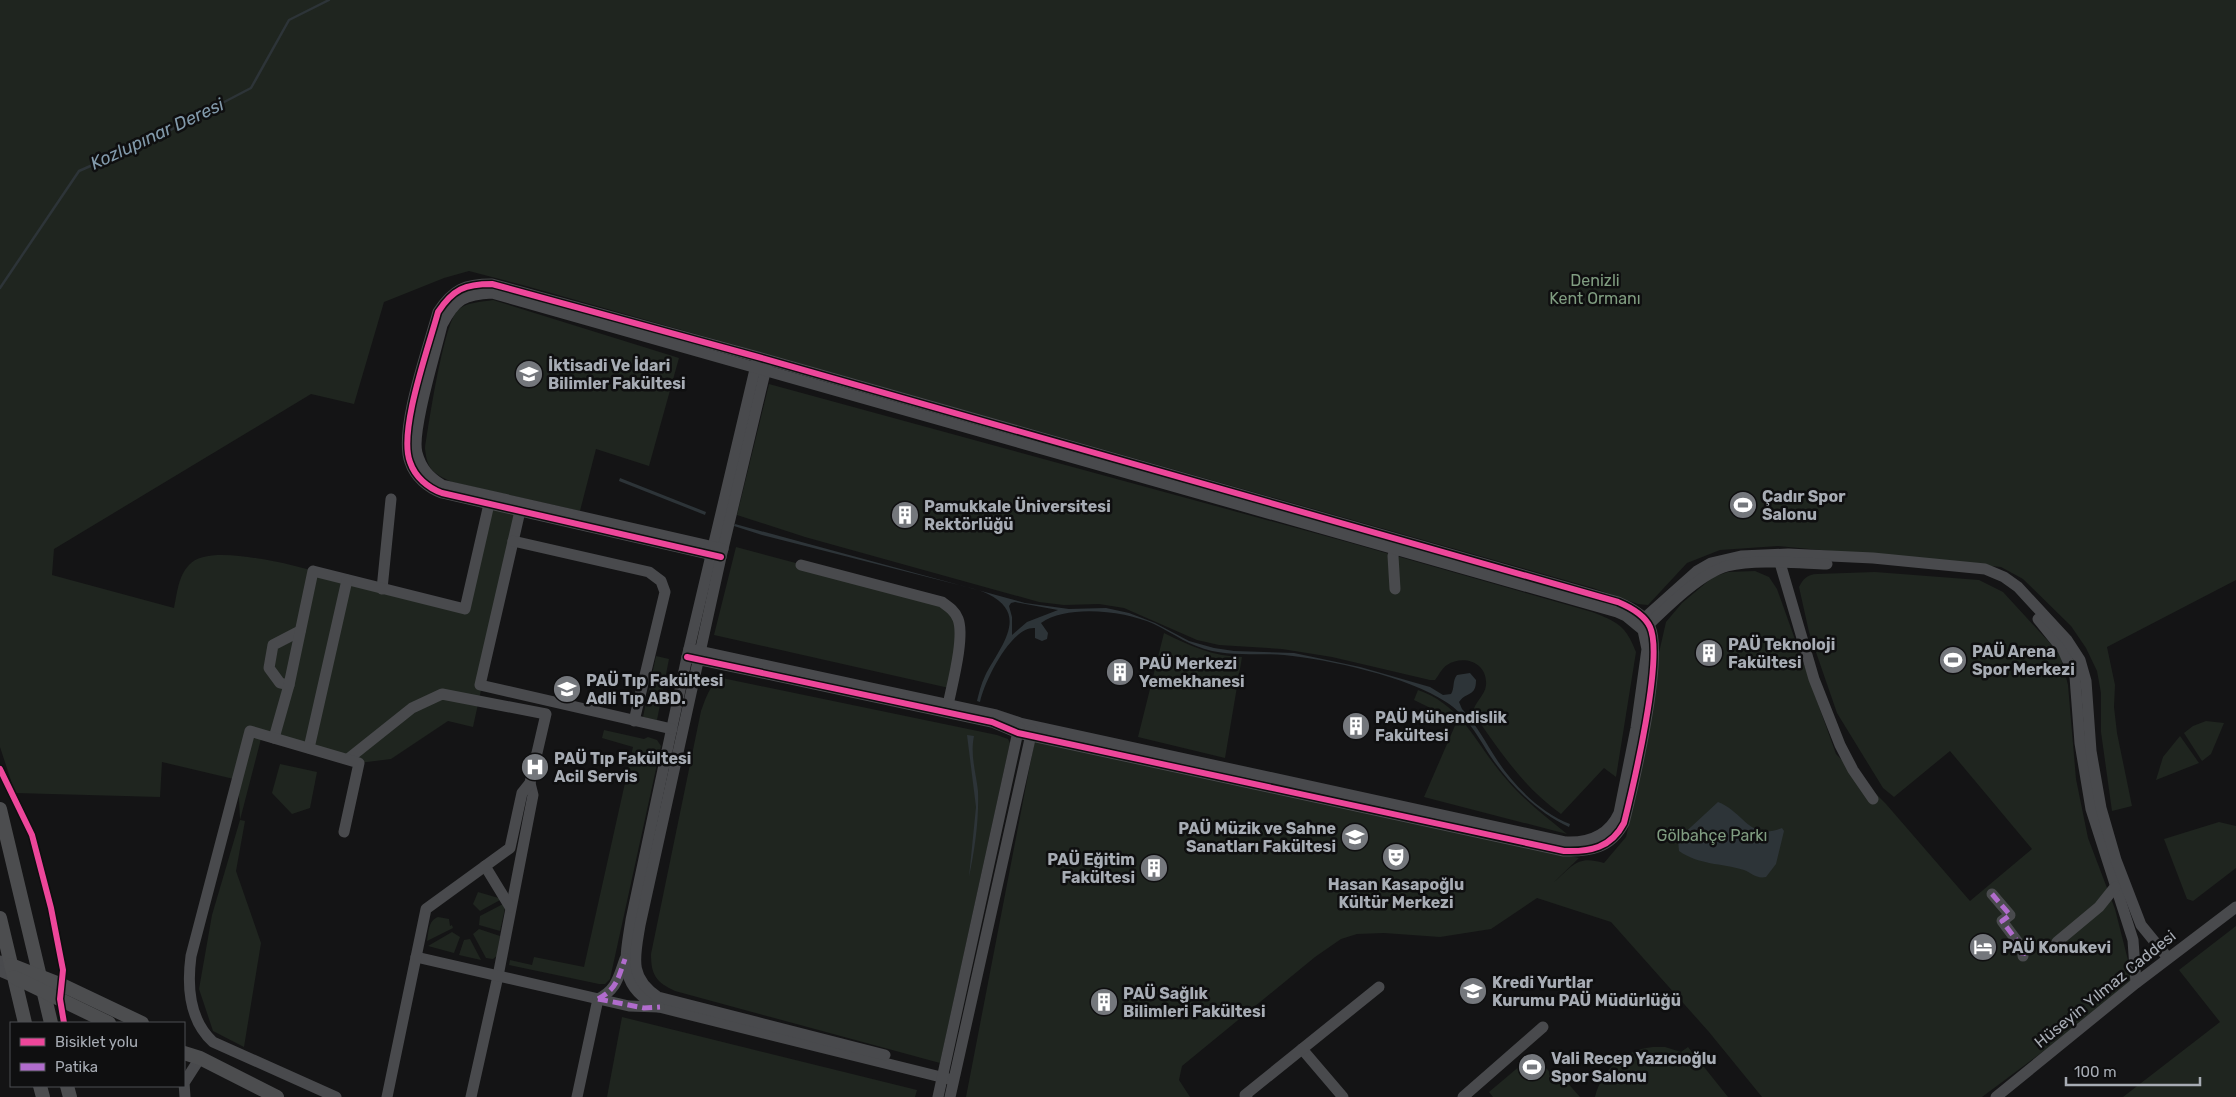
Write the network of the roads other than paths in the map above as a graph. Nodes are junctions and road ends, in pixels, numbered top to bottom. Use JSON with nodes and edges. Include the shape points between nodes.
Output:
{"nodes":[{"id":1,"x":762,"y":364,"type":"junction"},
{"id":2,"x":391,"y":500,"type":"dead end"},
{"id":3,"x":489,"y":504,"type":"junction"},
{"id":4,"x":520,"y":511,"type":"junction"},
{"id":5,"x":513,"y":541,"type":"junction"},
{"id":6,"x":1395,"y":548,"type":"junction"},
{"id":7,"x":717,"y":552,"type":"junction"},
{"id":8,"x":1783,"y":558,"type":"junction"},
{"id":9,"x":801,"y":565,"type":"dead end"},
{"id":10,"x":347,"y":580,"type":"junction"},
{"id":11,"x":382,"y":589,"type":"junction"},
{"id":12,"x":1396,"y":589,"type":"dead end"},
{"id":13,"x":1644,"y":624,"type":"junction"},
{"id":14,"x":300,"y":631,"type":"junction"},
{"id":15,"x":693,"y":655,"type":"junction"},
{"id":16,"x":289,"y":685,"type":"junction"},
{"id":17,"x":948,"y":705,"type":"junction"},
{"id":18,"x":634,"y":721,"type":"junction"},
{"id":19,"x":1019,"y":728,"type":"junction"},
{"id":20,"x":672,"y":729,"type":"junction"},
{"id":21,"x":1032,"y":731,"type":"junction"},
{"id":22,"x":274,"y":738,"type":"junction"},
{"id":23,"x":309,"y":748,"type":"junction"},
{"id":24,"x":348,"y":760,"type":"junction"},
{"id":25,"x":530,"y":782,"type":"junction"},
{"id":26,"x":0,"y":809,"type":"edge"},
{"id":27,"x":344,"y":832,"type":"dead end"},
{"id":28,"x":485,"y":866,"type":"junction"},
{"id":29,"x":2115,"y":887,"type":"junction"},
{"id":30,"x":1992,"y":894,"type":"dead end"},
{"id":31,"x":510,"y":908,"type":"junction"},
{"id":32,"x":2236,"y":908,"type":"edge"},
{"id":33,"x":0,"y":918,"type":"edge"},
{"id":34,"x":2057,"y":942,"type":"dead end"},
{"id":35,"x":2023,"y":956,"type":"dead end"},
{"id":36,"x":416,"y":957,"type":"junction"},
{"id":37,"x":2168,"y":958,"type":"junction"},
{"id":38,"x":625,"y":959,"type":"junction"},
{"id":39,"x":6,"y":968,"type":"edge"},
{"id":40,"x":40,"y":976,"type":"junction"},
{"id":41,"x":498,"y":976,"type":"junction"},
{"id":42,"x":2136,"y":983,"type":"junction"},
{"id":43,"x":1379,"y":987,"type":"dead end"},
{"id":44,"x":43,"y":990,"type":"junction"},
{"id":45,"x":598,"y":999,"type":"junction"},
{"id":46,"x":660,"y":1007,"type":"dead end"},
{"id":47,"x":25,"y":1022,"type":"edge"},
{"id":48,"x":51,"y":1022,"type":"edge"},
{"id":49,"x":108,"y":1022,"type":"edge"},
{"id":50,"x":140,"y":1022,"type":"edge"},
{"id":51,"x":1542,"y":1027,"type":"dead end"},
{"id":52,"x":185,"y":1049,"type":"edge"},
{"id":53,"x":1302,"y":1049,"type":"junction"},
{"id":54,"x":185,"y":1053,"type":"edge"},
{"id":55,"x":200,"y":1058,"type":"junction"},
{"id":56,"x":949,"y":1075,"type":"junction"},
{"id":57,"x":185,"y":1081,"type":"edge"},
{"id":58,"x":277,"y":1097,"type":"edge"},
{"id":59,"x":336,"y":1097,"type":"edge"},
{"id":60,"x":388,"y":1097,"type":"edge"},
{"id":61,"x":471,"y":1097,"type":"edge"},
{"id":62,"x":576,"y":1097,"type":"edge"},
{"id":63,"x":938,"y":1097,"type":"edge"},
{"id":64,"x":950,"y":1097,"type":"edge"},
{"id":65,"x":1247,"y":1097,"type":"edge"},
{"id":66,"x":1343,"y":1097,"type":"edge"},
{"id":67,"x":1462,"y":1097,"type":"edge"},
{"id":68,"x":1996,"y":1097,"type":"edge"}],
"edges":[{"from":1,"to":3,"type":"street","via":[[492,284],[460,288],[438,312],[409,424],[407,452],[418,477],[432,490]]},
{"from":1,"to":6,"type":"street"},
{"from":1,"to":7,"type":"street"},
{"from":1,"to":7,"type":"street","via":[[492,293],[476,294],[461,299],[442,325],[416,431],[416,451],[422,466],[429,477],[442,485]]},
{"from":1,"to":13,"type":"street","via":[[1618,602],[1629,607]]},
{"from":2,"to":11,"type":"street"},
{"from":3,"to":4,"type":"street"},
{"from":3,"to":11,"type":"street","via":[[465,609]]},
{"from":4,"to":5,"type":"street"},
{"from":4,"to":7,"type":"street"},
{"from":5,"to":18,"type":"street","via":[[649,572],[661,580],[665,592]]},
{"from":5,"to":18,"type":"street","via":[[480,685]]},
{"from":6,"to":12,"type":"street"},
{"from":6,"to":13,"type":"street","via":[[1617,612]]},
{"from":7,"to":15,"type":"street"},
{"from":8,"to":8,"type":"street","via":[[1814,679],[1840,745],[1873,798],[1869,785],[1845,745],[1819,676]]},
{"from":8,"to":13,"type":"street","via":[[1726,566],[1687,590]]},
{"from":8,"to":29,"type":"street","via":[[1981,576],[2004,585],[2020,597],[2063,650],[2075,676],[2080,743],[2091,809]]},
{"from":8,"to":37,"type":"street","via":[[1873,558],[1985,570],[2018,586],[2067,640],[2080,660],[2086,681],[2091,751],[2101,808],[2116,860],[2142,925]]},
{"from":9,"to":17,"type":"street","via":[[942,602],[953,610],[960,633]]},
{"from":10,"to":11,"type":"street"},
{"from":10,"to":14,"type":"street","via":[[313,571]]},
{"from":10,"to":23,"type":"street"},
{"from":13,"to":21,"type":"street","via":[[1655,647],[1644,728],[1624,823],[1610,840],[1584,852],[1564,851],[1371,804]]},
{"from":14,"to":16,"type":"street"},
{"from":14,"to":16,"type":"street","via":[[273,645],[269,668],[280,683]]},
{"from":15,"to":17,"type":"street"},
{"from":15,"to":19,"type":"street"},
{"from":15,"to":20,"type":"street"},
{"from":15,"to":56,"type":"street","via":[[640,925],[635,961],[638,977],[646,989],[658,997]]},
{"from":16,"to":22,"type":"street"},
{"from":17,"to":19,"type":"street","via":[[996,715]]},
{"from":18,"to":20,"type":"street"},
{"from":19,"to":21,"type":"street"},
{"from":19,"to":56,"type":"street"},
{"from":20,"to":38,"type":"street"},
{"from":21,"to":56,"type":"street"},
{"from":22,"to":23,"type":"street"},
{"from":22,"to":59,"type":"street","via":[[250,731],[191,956],[190,995],[195,1017],[213,1042]]},
{"from":23,"to":24,"type":"street"},
{"from":24,"to":25,"type":"street","via":[[412,708],[442,694],[546,714]]},
{"from":24,"to":27,"type":"street","via":[[359,762]]},
{"from":25,"to":28,"type":"street","via":[[522,793],[510,848]]},
{"from":25,"to":31,"type":"street","via":[[533,795]]},
{"from":26,"to":40,"type":"main road"},
{"from":28,"to":31,"type":"street"},
{"from":28,"to":36,"type":"street","via":[[426,909]]},
{"from":29,"to":34,"type":"street","via":[[2099,907]]},
{"from":29,"to":42,"type":"street","via":[[2133,940]]},
{"from":30,"to":35,"type":"street","via":[[2010,915],[2002,921],[2023,949]]},
{"from":31,"to":41,"type":"street"},
{"from":32,"to":37,"type":"street","name":"Hüseyin Yılmaz Caddesi"},
{"from":33,"to":39,"type":"main road"},
{"from":36,"to":41,"type":"street"},
{"from":36,"to":60,"type":"street"},
{"from":37,"to":42,"type":"street","name":"Hüseyin Yılmaz Caddesi"},
{"from":38,"to":45,"type":"street","via":[[615,986]]},
{"from":38,"to":56,"type":"street","via":[[630,982],[636,992],[659,1006]]},
{"from":39,"to":40,"type":"main road"},
{"from":39,"to":44,"type":"main road"},
{"from":39,"to":47,"type":"main road"},
{"from":40,"to":44,"type":"main road"},
{"from":40,"to":50,"type":"main road"},
{"from":41,"to":45,"type":"street"},
{"from":41,"to":61,"type":"street"},
{"from":42,"to":68,"type":"street","name":"Hüseyin Yılmaz Caddesi"},
{"from":43,"to":53,"type":"street"},
{"from":44,"to":48,"type":"main road"},
{"from":44,"to":49,"type":"main road"},
{"from":45,"to":46,"type":"street","via":[[644,1008]]},
{"from":45,"to":62,"type":"street"},
{"from":51,"to":67,"type":"street"},
{"from":52,"to":55,"type":"main road"},
{"from":53,"to":65,"type":"street","via":[[1245,1095]]},
{"from":53,"to":66,"type":"street"},
{"from":54,"to":55,"type":"main road"},
{"from":55,"to":57,"type":"street"},
{"from":55,"to":58,"type":"main road"},
{"from":56,"to":63,"type":"street"},
{"from":56,"to":64,"type":"street"}]}
